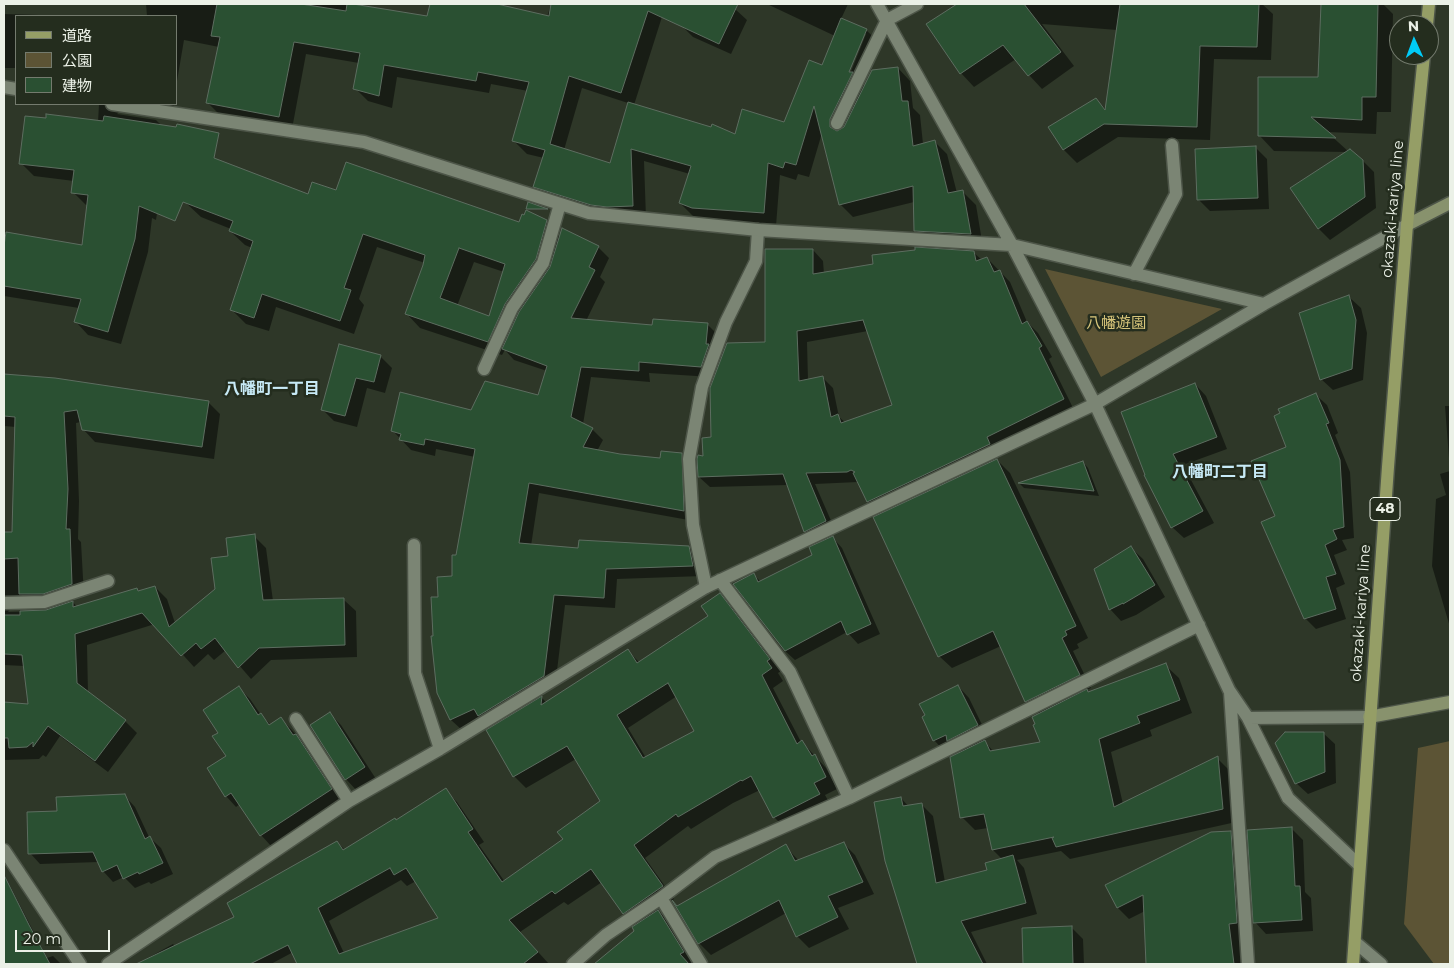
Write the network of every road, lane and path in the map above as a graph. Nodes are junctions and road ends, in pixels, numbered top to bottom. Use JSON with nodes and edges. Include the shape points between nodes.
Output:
{"nodes":[{"id":1,"x":877,"y":4,"type":"edge"},
{"id":2,"x":918,"y":4,"type":"edge"},
{"id":3,"x":887,"y":20,"type":"junction"},
{"id":4,"x":1423,"y":65,"type":"edge"},
{"id":5,"x":119,"y":105,"type":"edge"},
{"id":6,"x":836,"y":122,"type":"dead end"},
{"id":7,"x":1172,"y":145,"type":"dead end"},
{"id":8,"x":1450,"y":203,"type":"edge"},
{"id":9,"x":560,"y":204,"type":"junction"},
{"id":10,"x":1407,"y":225,"type":"junction"},
{"id":11,"x":758,"y":230,"type":"junction"},
{"id":12,"x":1012,"y":245,"type":"junction"},
{"id":13,"x":1134,"y":274,"type":"junction"},
{"id":14,"x":1264,"y":304,"type":"junction"},
{"id":15,"x":484,"y":369,"type":"dead end"},
{"id":16,"x":1095,"y":404,"type":"junction"},
{"id":17,"x":414,"y":545,"type":"dead end"},
{"id":18,"x":720,"y":580,"type":"junction"},
{"id":19,"x":108,"y":581,"type":"dead end"},
{"id":20,"x":706,"y":587,"type":"junction"},
{"id":21,"x":4,"y":603,"type":"edge"},
{"id":22,"x":1199,"y":625,"type":"junction"},
{"id":23,"x":1229,"y":690,"type":"junction"},
{"id":24,"x":1450,"y":702,"type":"edge"},
{"id":25,"x":1369,"y":717,"type":"junction"},
{"id":26,"x":1248,"y":718,"type":"junction"},
{"id":27,"x":296,"y":719,"type":"dead end"},
{"id":28,"x":440,"y":749,"type":"junction"},
{"id":29,"x":849,"y":798,"type":"junction"},
{"id":30,"x":350,"y":802,"type":"junction"},
{"id":31,"x":4,"y":850,"type":"edge"},
{"id":32,"x":1359,"y":866,"type":"junction"},
{"id":33,"x":661,"y":898,"type":"junction"},
{"id":34,"x":1355,"y":942,"type":"junction"},
{"id":35,"x":80,"y":964,"type":"edge"},
{"id":36,"x":108,"y":964,"type":"edge"},
{"id":37,"x":573,"y":964,"type":"edge"},
{"id":38,"x":702,"y":964,"type":"edge"},
{"id":39,"x":1248,"y":964,"type":"edge"},
{"id":40,"x":1353,"y":964,"type":"edge"},
{"id":41,"x":1381,"y":964,"type":"edge"}],
"edges":[{"from":1,"to":3,"type":"street"},
{"from":2,"to":3,"type":"street"},
{"from":3,"to":6,"type":"street"},
{"from":3,"to":12,"type":"street"},
{"from":4,"to":10,"type":"main road","name":"okazaki-kariya line","number":"48"},
{"from":5,"to":9,"type":"street","via":[[364,142]]},
{"from":7,"to":13,"type":"street","via":[[1176,194]]},
{"from":8,"to":10,"type":"street"},
{"from":9,"to":11,"type":"street","via":[[589,213]]},
{"from":9,"to":15,"type":"street","via":[[543,263],[512,308]]},
{"from":10,"to":14,"type":"street"},
{"from":10,"to":25,"type":"main road","name":"okazaki-kariya line","number":"48"},
{"from":11,"to":12,"type":"street"},
{"from":11,"to":20,"type":"street","via":[[756,261],[726,322],[702,387],[689,459],[693,525]]},
{"from":12,"to":13,"type":"street"},
{"from":12,"to":16,"type":"street"},
{"from":13,"to":14,"type":"street"},
{"from":14,"to":16,"type":"street"},
{"from":16,"to":18,"type":"street"},
{"from":16,"to":22,"type":"street"},
{"from":17,"to":28,"type":"street","via":[[415,673]]},
{"from":18,"to":20,"type":"street"},
{"from":18,"to":29,"type":"street","via":[[790,672]]},
{"from":19,"to":21,"type":"street","via":[[44,602]]},
{"from":20,"to":28,"type":"street"},
{"from":22,"to":23,"type":"street"},
{"from":22,"to":29,"type":"street"},
{"from":23,"to":26,"type":"street"},
{"from":23,"to":39,"type":"street"},
{"from":24,"to":25,"type":"street"},
{"from":25,"to":26,"type":"street"},
{"from":25,"to":32,"type":"main road","name":"okazaki-kariya line","number":"48"},
{"from":26,"to":32,"type":"street","via":[[1288,798]]},
{"from":27,"to":30,"type":"street"},
{"from":28,"to":30,"type":"street"},
{"from":29,"to":33,"type":"street","via":[[715,857]]},
{"from":30,"to":36,"type":"street"},
{"from":31,"to":35,"type":"street"},
{"from":32,"to":34,"type":"main road","name":"okazaki-kariya line","number":"48"},
{"from":33,"to":37,"type":"street","via":[[606,935]]},
{"from":33,"to":38,"type":"street"},
{"from":34,"to":40,"type":"main road","name":"okazaki-kariya line","number":"48"},
{"from":34,"to":41,"type":"street"}]}
